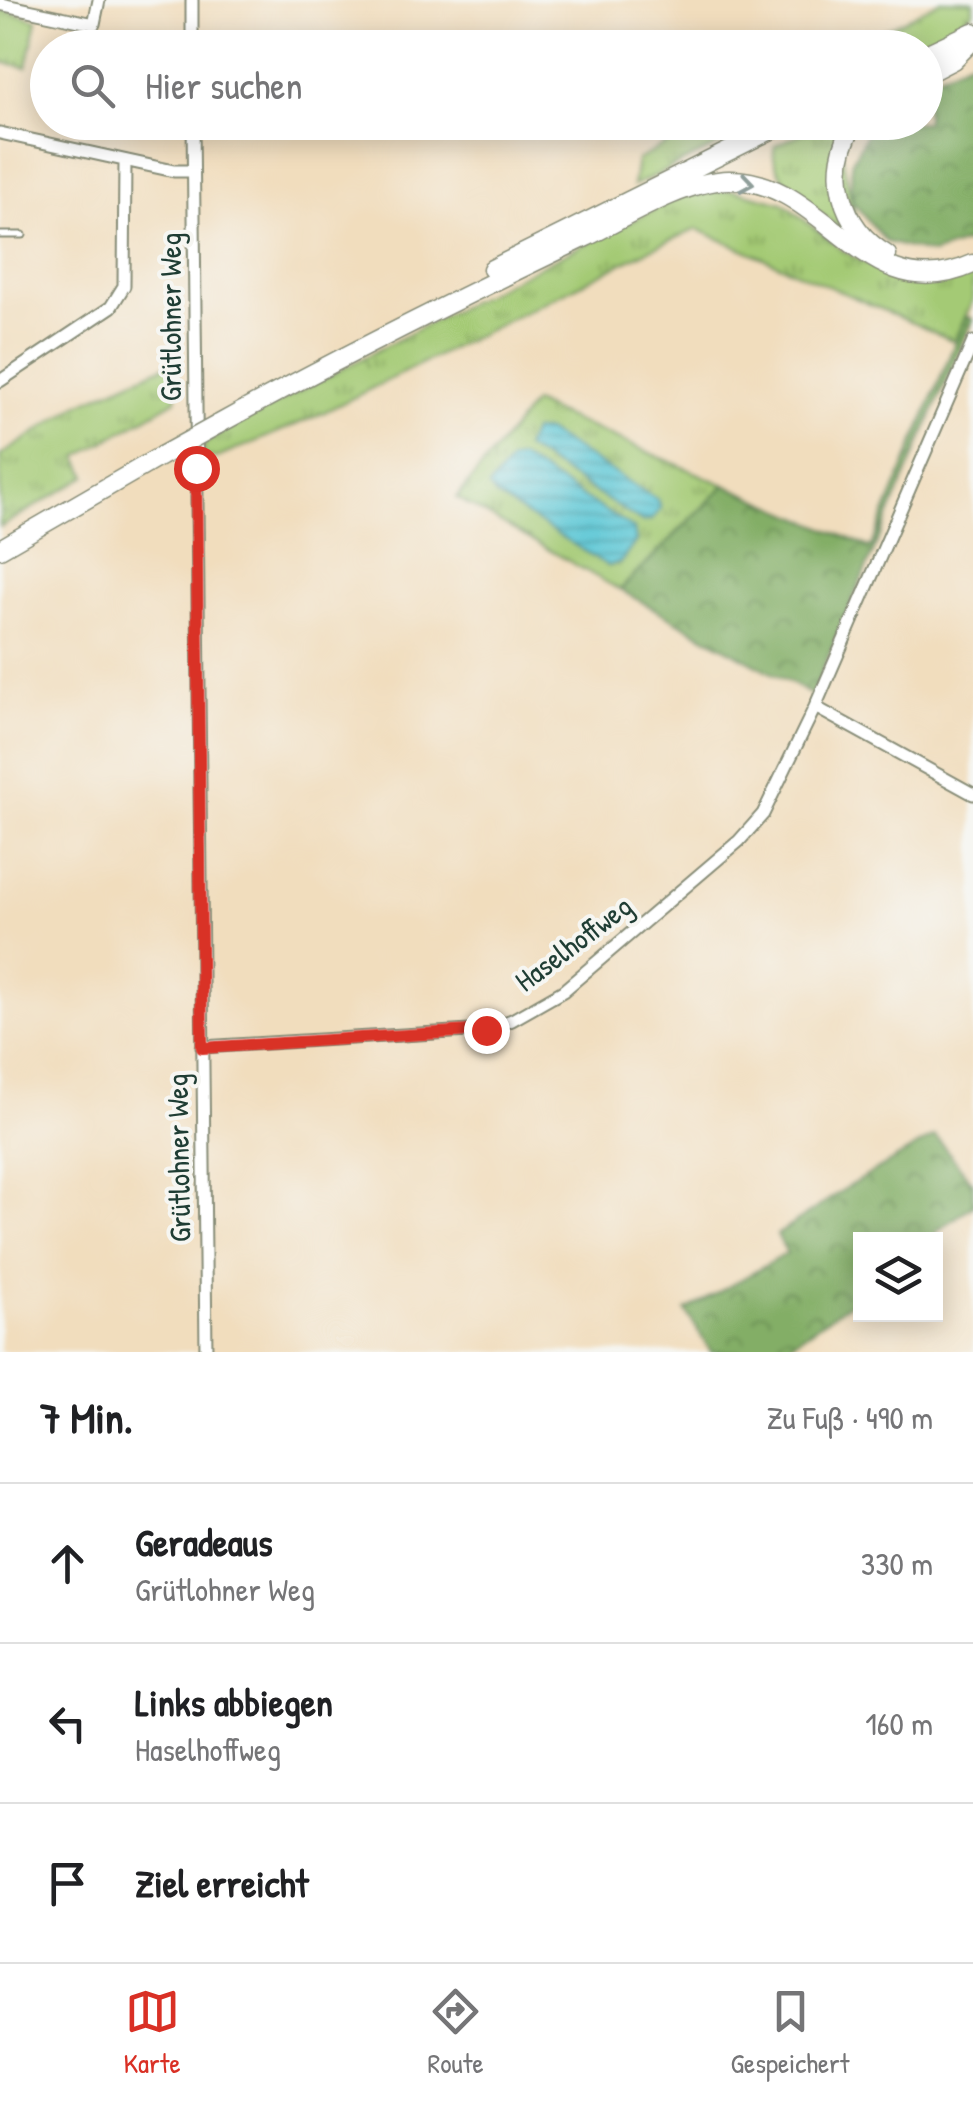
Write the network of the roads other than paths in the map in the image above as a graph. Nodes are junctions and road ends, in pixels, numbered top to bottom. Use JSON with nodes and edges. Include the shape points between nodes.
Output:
{"nodes":[{"id":1,"x":99,"y":0,"type":"edge"},
{"id":2,"x":192,"y":0,"type":"edge"},
{"id":3,"x":0,"y":4,"type":"edge"},
{"id":4,"x":192,"y":30,"type":"edge"},
{"id":5,"x":972,"y":39,"type":"edge"},
{"id":6,"x":943,"y":48,"type":"edge"},
{"id":7,"x":943,"y":55,"type":"edge"},
{"id":8,"x":943,"y":65,"type":"edge"},
{"id":9,"x":0,"y":132,"type":"edge"},
{"id":10,"x":30,"y":139,"type":"edge"},
{"id":11,"x":34,"y":140,"type":"edge"},
{"id":12,"x":193,"y":140,"type":"edge"},
{"id":13,"x":751,"y":140,"type":"edge"},
{"id":14,"x":768,"y":140,"type":"edge"},
{"id":15,"x":846,"y":140,"type":"edge"},
{"id":16,"x":125,"y":161,"type":"junction"},
{"id":17,"x":193,"y":172,"type":"junction"},
{"id":18,"x":0,"y":235,"type":"edge"},
{"id":19,"x":23,"y":235,"type":"dead end"},
{"id":20,"x":973,"y":255,"type":"edge"},
{"id":21,"x":973,"y":264,"type":"edge"},
{"id":22,"x":496,"y":280,"type":"junction"},
{"id":23,"x":973,"y":342,"type":"edge"},
{"id":24,"x":0,"y":380,"type":"edge"},
{"id":25,"x":216,"y":419,"type":"junction"},
{"id":26,"x":160,"y":450,"type":"junction"},
{"id":27,"x":0,"y":537,"type":"edge"},
{"id":28,"x":0,"y":549,"type":"edge"},
{"id":29,"x":815,"y":708,"type":"junction"},
{"id":30,"x":973,"y":794,"type":"edge"},
{"id":31,"x":202,"y":1048,"type":"junction"},
{"id":32,"x":206,"y":1352,"type":"edge"}],
"edges":[{"from":1,"to":3,"type":"street","via":[[94,24]]},
{"from":2,"to":4,"type":"street"},
{"from":5,"to":6,"type":"highway"},
{"from":5,"to":7,"type":"highway"},
{"from":5,"to":8,"type":"highway"},
{"from":9,"to":10,"type":"street"},
{"from":11,"to":16,"type":"street"},
{"from":12,"to":17,"type":"street","name":"Grütlohner Weg"},
{"from":13,"to":25,"type":"highway","via":[[419,306]]},
{"from":14,"to":22,"type":"highway"},
{"from":15,"to":20,"type":"highway","via":[[839,168],[843,205],[874,247],[918,266]]},
{"from":16,"to":17,"type":"street"},
{"from":16,"to":24,"type":"street","via":[[124,286],[111,308]]},
{"from":17,"to":31,"type":"street","name":"Grütlohner Weg"},
{"from":18,"to":19,"type":"lane"},
{"from":22,"to":21,"type":"highway","one_way":true,"via":[[690,188],[728,180],[789,197],[888,268],[928,276]]},
{"from":22,"to":25,"type":"highway"},
{"from":23,"to":29,"type":"street","name":"Haselhoffweg"},
{"from":25,"to":26,"type":"highway","bridge":true},
{"from":26,"to":27,"type":"highway"},
{"from":26,"to":28,"type":"highway"},
{"from":29,"to":30,"type":"street"},
{"from":29,"to":31,"type":"street","name":"Haselhoffweg","via":[[763,814],[739,841],[563,990],[512,1020],[486,1030]]},
{"from":31,"to":32,"type":"street","name":"Grütlohner Weg"}]}
